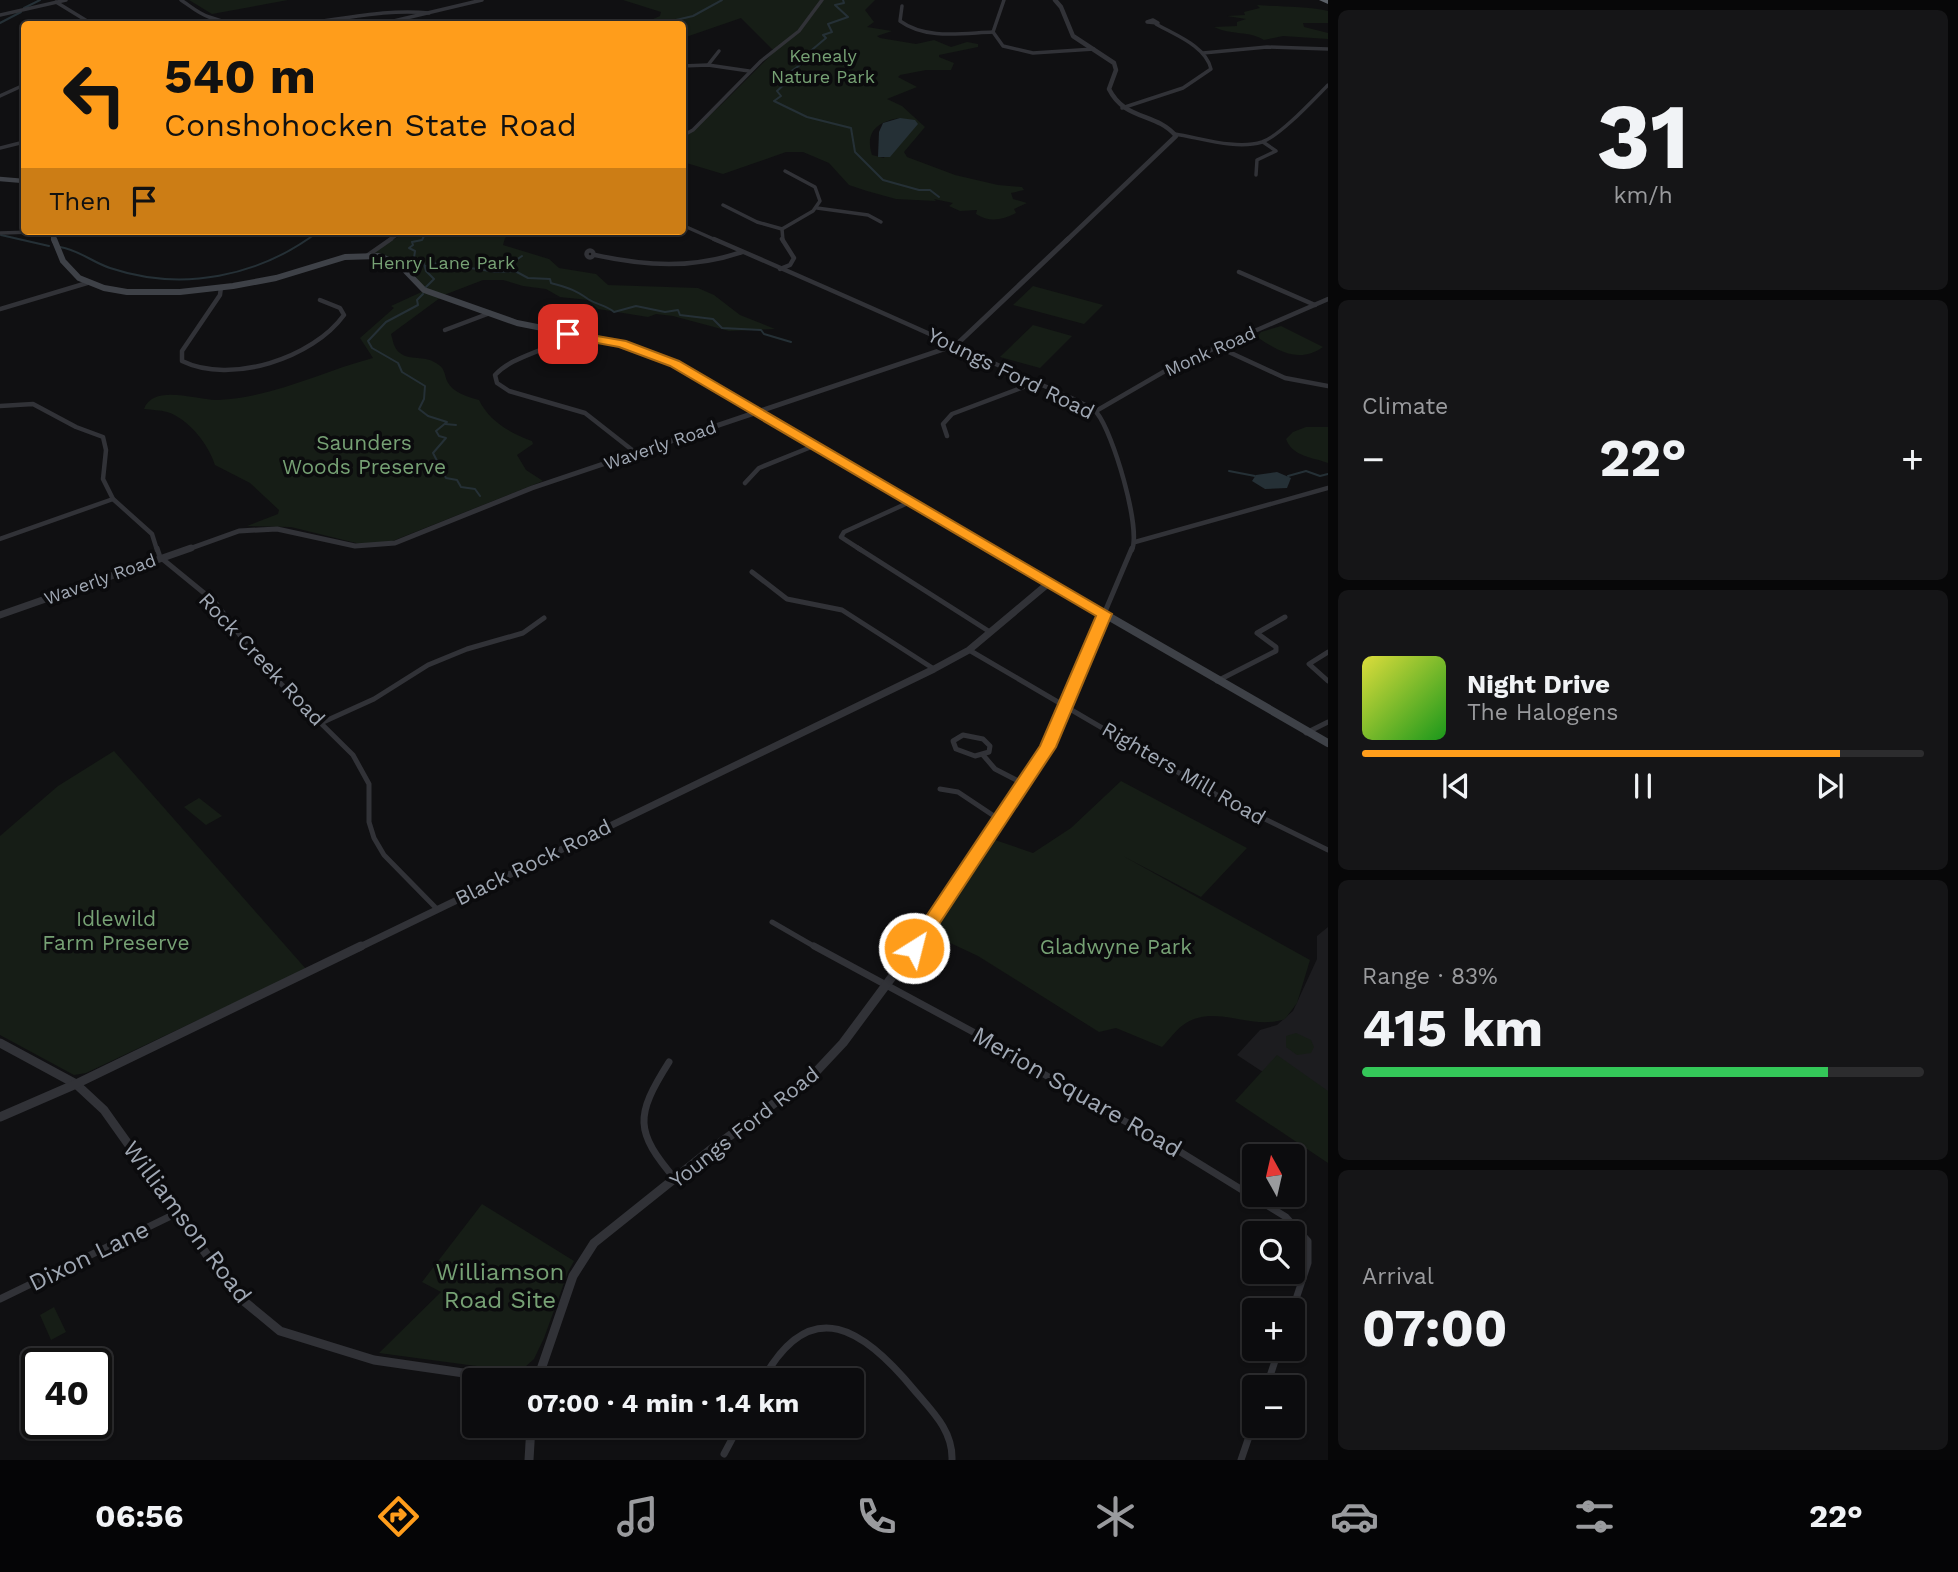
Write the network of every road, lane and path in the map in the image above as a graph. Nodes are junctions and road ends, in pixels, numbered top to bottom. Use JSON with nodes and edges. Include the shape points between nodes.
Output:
{"nodes":[{"id":1,"x":66,"y":0,"type":"edge"},
{"id":2,"x":181,"y":0,"type":"edge"},
{"id":3,"x":482,"y":0,"type":"edge"},
{"id":4,"x":822,"y":0,"type":"edge"},
{"id":5,"x":1004,"y":0,"type":"edge"},
{"id":6,"x":1055,"y":0,"type":"edge"},
{"id":7,"x":1322,"y":0,"type":"edge"},
{"id":8,"x":56,"y":2,"type":"junction"},
{"id":9,"x":1328,"y":2,"type":"edge"},
{"id":10,"x":410,"y":5,"type":"dead end"},
{"id":11,"x":902,"y":6,"type":"dead end"},
{"id":12,"x":429,"y":13,"type":"junction"},
{"id":13,"x":0,"y":15,"type":"edge"},
{"id":14,"x":208,"y":17,"type":"junction"},
{"id":15,"x":286,"y":19,"type":"dead end"},
{"id":16,"x":87,"y":21,"type":"edge"},
{"id":17,"x":214,"y":21,"type":"edge"},
{"id":18,"x":234,"y":21,"type":"edge"},
{"id":19,"x":255,"y":21,"type":"edge"},
{"id":20,"x":394,"y":21,"type":"edge"},
{"id":21,"x":1156,"y":24,"type":"dead end"},
{"id":22,"x":993,"y":32,"type":"junction"},
{"id":23,"x":1094,"y":49,"type":"junction"},
{"id":24,"x":1328,"y":49,"type":"edge"},
{"id":25,"x":719,"y":51,"type":"dead end"},
{"id":26,"x":1203,"y":53,"type":"junction"},
{"id":27,"x":708,"y":65,"type":"junction"},
{"id":28,"x":686,"y":66,"type":"edge"},
{"id":29,"x":749,"y":71,"type":"junction"},
{"id":30,"x":1328,"y":85,"type":"edge"},
{"id":31,"x":21,"y":86,"type":"edge"},
{"id":32,"x":0,"y":96,"type":"edge"},
{"id":33,"x":1122,"y":108,"type":"junction"},
{"id":34,"x":686,"y":134,"type":"edge"},
{"id":35,"x":1175,"y":134,"type":"junction"},
{"id":36,"x":1264,"y":142,"type":"junction"},
{"id":37,"x":21,"y":143,"type":"edge"},
{"id":38,"x":0,"y":148,"type":"edge"},
{"id":39,"x":785,"y":171,"type":"dead end"},
{"id":40,"x":1256,"y":175,"type":"dead end"},
{"id":41,"x":0,"y":179,"type":"edge"},
{"id":42,"x":21,"y":181,"type":"edge"},
{"id":43,"x":723,"y":205,"type":"dead end"},
{"id":44,"x":817,"y":208,"type":"junction"},
{"id":45,"x":881,"y":222,"type":"dead end"},
{"id":46,"x":686,"y":227,"type":"edge"},
{"id":47,"x":782,"y":229,"type":"junction"},
{"id":48,"x":0,"y":233,"type":"edge"},
{"id":49,"x":21,"y":233,"type":"edge"},
{"id":50,"x":53,"y":235,"type":"edge"},
{"id":51,"x":396,"y":235,"type":"edge"},
{"id":52,"x":742,"y":252,"type":"junction"},
{"id":53,"x":595,"y":254,"type":"dead end"},
{"id":54,"x":368,"y":255,"type":"junction"},
{"id":55,"x":780,"y":269,"type":"junction"},
{"id":56,"x":1239,"y":272,"type":"dead end"},
{"id":57,"x":88,"y":283,"type":"junction"},
{"id":58,"x":221,"y":287,"type":"junction"},
{"id":59,"x":1328,"y":299,"type":"edge"},
{"id":60,"x":320,"y":300,"type":"dead end"},
{"id":61,"x":1315,"y":305,"type":"junction"},
{"id":62,"x":0,"y":309,"type":"edge"},
{"id":63,"x":490,"y":313,"type":"junction"},
{"id":64,"x":445,"y":330,"type":"dead end"},
{"id":65,"x":568,"y":334,"type":"junction"},
{"id":66,"x":956,"y":345,"type":"junction"},
{"id":67,"x":1218,"y":347,"type":"junction"},
{"id":68,"x":1037,"y":382,"type":"junction"},
{"id":69,"x":1328,"y":386,"type":"edge"},
{"id":70,"x":0,"y":406,"type":"edge"},
{"id":71,"x":1096,"y":411,"type":"junction"},
{"id":72,"x":758,"y":412,"type":"junction"},
{"id":73,"x":947,"y":436,"type":"dead end"},
{"id":74,"x":816,"y":445,"type":"junction"},
{"id":75,"x":636,"y":453,"type":"junction"},
{"id":76,"x":744,"y":483,"type":"dead end"},
{"id":77,"x":1328,"y":488,"type":"edge"},
{"id":78,"x":113,"y":499,"type":"junction"},
{"id":79,"x":912,"y":501,"type":"junction"},
{"id":80,"x":0,"y":539,"type":"edge"},
{"id":81,"x":1135,"y":542,"type":"junction"},
{"id":82,"x":160,"y":557,"type":"junction"},
{"id":83,"x":752,"y":572,"type":"dead end"},
{"id":84,"x":1049,"y":582,"type":"junction"},
{"id":85,"x":1104,"y":614,"type":"junction"},
{"id":86,"x":0,"y":615,"type":"edge"},
{"id":87,"x":1285,"y":617,"type":"dead end"},
{"id":88,"x":544,"y":618,"type":"dead end"},
{"id":89,"x":990,"y":632,"type":"junction"},
{"id":90,"x":969,"y":650,"type":"junction"},
{"id":91,"x":1328,"y":652,"type":"edge"},
{"id":92,"x":934,"y":669,"type":"junction"},
{"id":93,"x":1217,"y":681,"type":"junction"},
{"id":94,"x":1328,"y":681,"type":"edge"},
{"id":95,"x":1068,"y":706,"type":"junction"},
{"id":96,"x":1328,"y":722,"type":"edge"},
{"id":97,"x":321,"y":723,"type":"junction"},
{"id":98,"x":1307,"y":733,"type":"junction"},
{"id":99,"x":1328,"y":743,"type":"edge"},
{"id":100,"x":983,"y":755,"type":"junction"},
{"id":101,"x":1024,"y":784,"type":"junction"},
{"id":102,"x":940,"y":789,"type":"dead end"},
{"id":103,"x":1000,"y":820,"type":"junction"},
{"id":104,"x":1328,"y":850,"type":"edge"},
{"id":105,"x":436,"y":908,"type":"junction"},
{"id":106,"x":772,"y":922,"type":"dead end"},
{"id":107,"x":886,"y":986,"type":"junction"},
{"id":108,"x":0,"y":1043,"type":"edge"},
{"id":109,"x":669,"y":1062,"type":"dead end"},
{"id":110,"x":76,"y":1084,"type":"junction"},
{"id":111,"x":0,"y":1117,"type":"edge"},
{"id":112,"x":676,"y":1180,"type":"junction"},
{"id":113,"x":177,"y":1213,"type":"junction"},
{"id":114,"x":1296,"y":1298,"type":"edge"},
{"id":115,"x":0,"y":1299,"type":"edge"},
{"id":116,"x":541,"y":1368,"type":"edge"},
{"id":117,"x":768,"y":1368,"type":"edge"},
{"id":118,"x":462,"y":1373,"type":"edge"},
{"id":119,"x":530,"y":1438,"type":"edge"},
{"id":120,"x":733,"y":1438,"type":"edge"},
{"id":121,"x":1249,"y":1438,"type":"edge"},
{"id":122,"x":724,"y":1454,"type":"dead end"},
{"id":123,"x":529,"y":1460,"type":"edge"},
{"id":124,"x":952,"y":1460,"type":"edge"},
{"id":125,"x":1241,"y":1460,"type":"edge"}],
"edges":[{"from":1,"to":8,"type":"street"},
{"from":2,"to":14,"type":"street"},
{"from":3,"to":12,"type":"street"},
{"from":4,"to":29,"type":"street","via":[[799,31]]},
{"from":5,"to":22,"type":"street"},
{"from":6,"to":23,"type":"street","via":[[1073,36]]},
{"from":7,"to":9,"type":"highway"},
{"from":8,"to":13,"type":"street"},
{"from":8,"to":16,"type":"street"},
{"from":10,"to":12,"type":"street"},
{"from":11,"to":22,"type":"street","via":[[900,21],[910,28]]},
{"from":12,"to":20,"type":"street"},
{"from":14,"to":17,"type":"street"},
{"from":14,"to":18,"type":"street"},
{"from":15,"to":19,"type":"street"},
{"from":21,"to":26,"type":"street"},
{"from":22,"to":23,"type":"street","via":[[1001,45],[1021,52]]},
{"from":23,"to":33,"type":"street","via":[[1115,66],[1109,89]]},
{"from":24,"to":26,"type":"street","via":[[1267,47]]},
{"from":25,"to":27,"type":"street"},
{"from":26,"to":33,"type":"street","via":[[1212,64],[1205,77]]},
{"from":27,"to":28,"type":"street"},
{"from":27,"to":29,"type":"street"},
{"from":29,"to":34,"type":"street"},
{"from":30,"to":36,"type":"street"},
{"from":31,"to":32,"type":"street"},
{"from":33,"to":35,"type":"street"},
{"from":35,"to":36,"type":"street","via":[[1238,144]]},
{"from":35,"to":66,"type":"street","name":"Waverly Road","via":[[1171,143]]},
{"from":36,"to":40,"type":"street","via":[[1276,151],[1256,160]]},
{"from":37,"to":38,"type":"street"},
{"from":39,"to":44,"type":"street","via":[[816,187],[820,194]]},
{"from":41,"to":42,"type":"main road"},
{"from":43,"to":47,"type":"street"},
{"from":44,"to":45,"type":"street","via":[[869,215]]},
{"from":44,"to":47,"type":"street"},
{"from":46,"to":52,"type":"street","name":"Youngs Ford Road"},
{"from":47,"to":55,"type":"street","via":[[780,237],[794,258]]},
{"from":48,"to":49,"type":"street"},
{"from":50,"to":57,"type":"main road","via":[[58,254]]},
{"from":51,"to":54,"type":"street"},
{"from":52,"to":53,"type":"street","via":[[711,263],[684,265]]},
{"from":52,"to":55,"type":"street","name":"Youngs Ford Road"},
{"from":54,"to":58,"type":"main road"},
{"from":54,"to":63,"type":"main road","via":[[400,264],[421,289]]},
{"from":55,"to":66,"type":"street","name":"Youngs Ford Road"},
{"from":56,"to":61,"type":"street"},
{"from":57,"to":58,"type":"main road","via":[[141,292]]},
{"from":57,"to":62,"type":"street"},
{"from":58,"to":60,"type":"street","via":[[182,351],[182,361],[195,369],[234,370],[318,342],[344,315],[340,308]]},
{"from":59,"to":61,"type":"street","name":"Monk Road"},
{"from":61,"to":67,"type":"street","name":"Monk Road"},
{"from":63,"to":64,"type":"street"},
{"from":63,"to":65,"type":"main road"},
{"from":65,"to":72,"type":"main road","via":[[622,344],[668,360]]},
{"from":65,"to":75,"type":"street","via":[[547,351],[502,367],[495,375],[496,383],[585,413]]},
{"from":66,"to":68,"type":"street","name":"Youngs Ford Road"},
{"from":66,"to":72,"type":"street","name":"Waverly Road"},
{"from":67,"to":69,"type":"street","via":[[1280,378]]},
{"from":67,"to":71,"type":"street","name":"Monk Road","via":[[1171,367]]},
{"from":68,"to":71,"type":"street","name":"Youngs Ford Road"},
{"from":68,"to":73,"type":"street","via":[[949,415],[942,426]]},
{"from":70,"to":78,"type":"street","via":[[42,406],[71,425],[103,436],[103,479]]},
{"from":71,"to":81,"type":"street","name":"Youngs Ford Road","via":[[1110,436]]},
{"from":72,"to":74,"type":"main road"},
{"from":72,"to":75,"type":"street","name":"Waverly Road"},
{"from":74,"to":76,"type":"street","via":[[759,468]]},
{"from":74,"to":79,"type":"main road"},
{"from":75,"to":82,"type":"street","name":"Waverly Road","via":[[388,545],[355,546],[256,529]]},
{"from":77,"to":81,"type":"street"},
{"from":78,"to":80,"type":"street"},
{"from":78,"to":82,"type":"street","name":"Rock Creek Road","via":[[152,534]]},
{"from":79,"to":84,"type":"main road"},
{"from":79,"to":89,"type":"street","via":[[841,537]]},
{"from":81,"to":85,"type":"street","name":"Youngs Ford Road"},
{"from":82,"to":86,"type":"street","name":"Waverly Road"},
{"from":82,"to":97,"type":"street","name":"Rock Creek Road","via":[[215,602],[263,666]]},
{"from":83,"to":92,"type":"street","via":[[787,599],[842,610]]},
{"from":84,"to":85,"type":"main road"},
{"from":84,"to":89,"type":"street","name":"Black Rock Road"},
{"from":85,"to":93,"type":"main road"},
{"from":85,"to":95,"type":"street","name":"Youngs Ford Road"},
{"from":87,"to":93,"type":"street","via":[[1257,633],[1276,651]]},
{"from":88,"to":97,"type":"street","via":[[523,633],[434,662],[374,699]]},
{"from":89,"to":90,"type":"street","name":"Black Rock Road"},
{"from":90,"to":92,"type":"street","name":"Black Rock Road"},
{"from":90,"to":95,"type":"street","name":"Righters Mill Road"},
{"from":91,"to":94,"type":"street","via":[[1309,664]]},
{"from":92,"to":105,"type":"street","name":"Black Rock Road"},
{"from":93,"to":98,"type":"main road"},
{"from":95,"to":101,"type":"street","name":"Youngs Ford Road"},
{"from":95,"to":104,"type":"street","name":"Righters Mill Road","via":[[1222,798]]},
{"from":96,"to":98,"type":"street"},
{"from":97,"to":105,"type":"street","name":"Rock Creek Road","via":[[363,769],[369,783],[369,822],[383,854]]},
{"from":98,"to":99,"type":"main road"},
{"from":100,"to":100,"type":"street","via":[[956,749],[952,743],[968,735],[985,740],[991,749]]},
{"from":100,"to":101,"type":"street","via":[[995,769]]},
{"from":101,"to":103,"type":"street","name":"Youngs Ford Road"},
{"from":102,"to":103,"type":"street","via":[[958,792]]},
{"from":103,"to":107,"type":"street","name":"Youngs Ford Road"},
{"from":105,"to":110,"type":"street","name":"Black Rock Road"},
{"from":106,"to":107,"type":"street","name":"Merion Square Road"},
{"from":107,"to":112,"type":"street","name":"Youngs Ford Road","via":[[825,1064]]},
{"from":107,"to":114,"type":"street","name":"Merion Square Road","via":[[1161,1140],[1286,1217],[1308,1241],[1308,1263]]},
{"from":108,"to":110,"type":"street","name":"Williamson Road"},
{"from":109,"to":112,"type":"street","via":[[647,1097],[642,1118],[650,1150]]},
{"from":110,"to":111,"type":"street","name":"Black Rock Road"},
{"from":110,"to":113,"type":"street","name":"Williamson Road","via":[[104,1110]]},
{"from":112,"to":116,"type":"street","name":"Youngs Ford Road","via":[[585,1254],[566,1291]]},
{"from":113,"to":115,"type":"street","name":"Dixon Lane"},
{"from":113,"to":118,"type":"street","name":"Williamson Road","via":[[234,1293],[280,1331],[374,1360]]},
{"from":117,"to":124,"type":"street","via":[[795,1336],[829,1327],[861,1337],[892,1362],[945,1427]]},
{"from":119,"to":123,"type":"street"},
{"from":120,"to":122,"type":"street"},
{"from":121,"to":125,"type":"street"}]}
